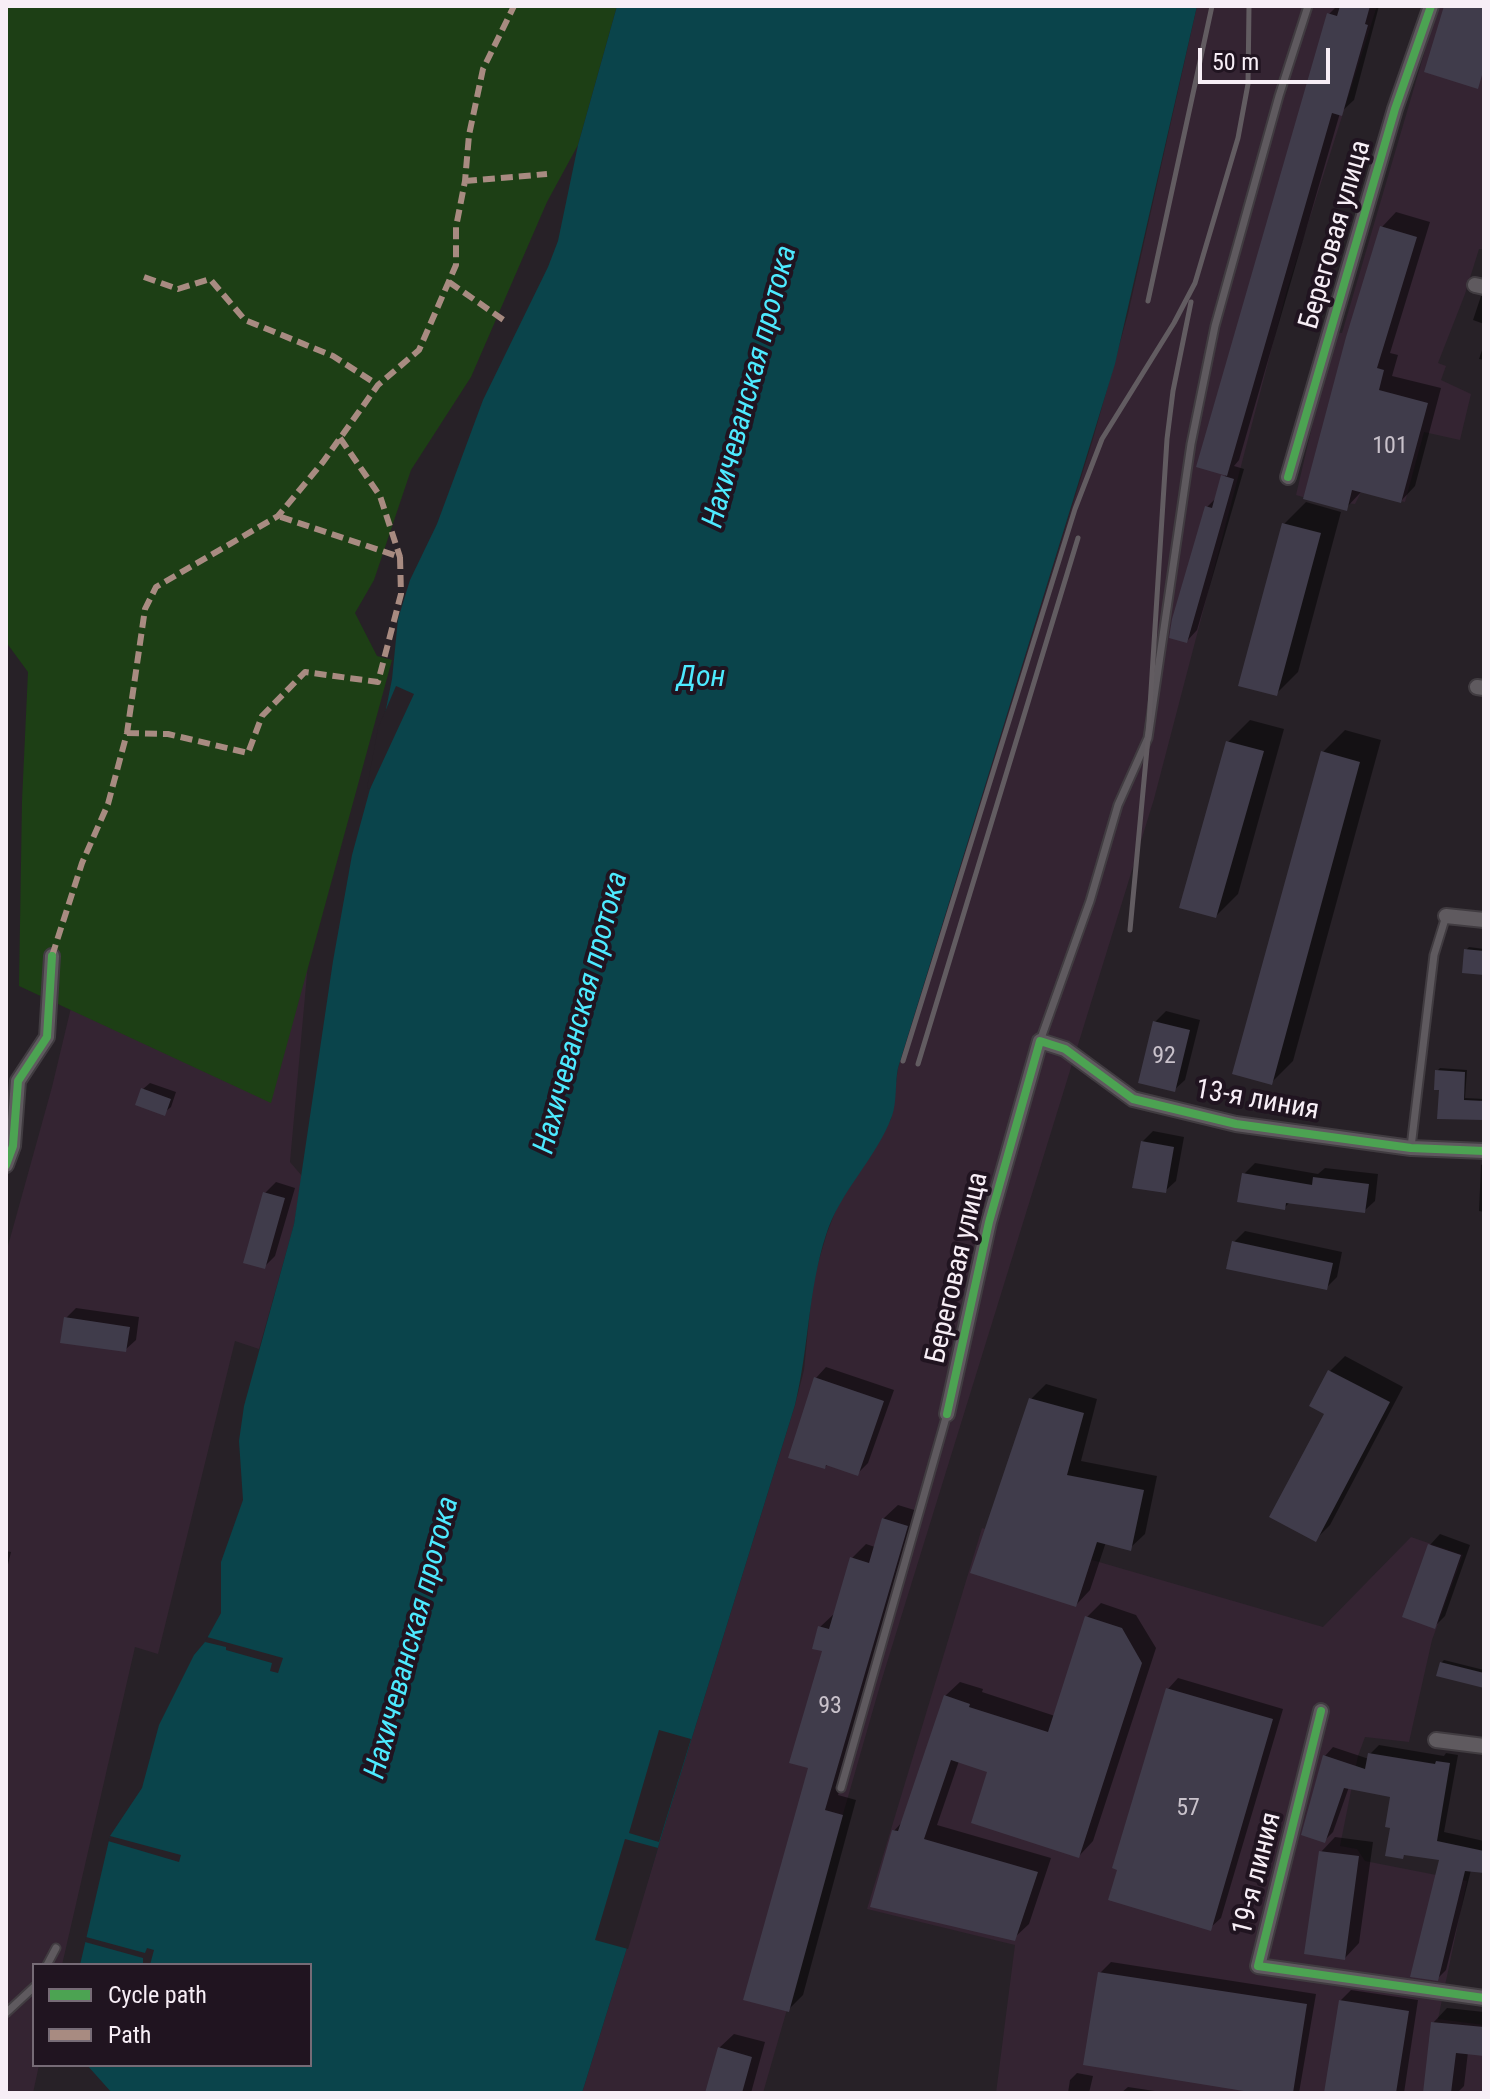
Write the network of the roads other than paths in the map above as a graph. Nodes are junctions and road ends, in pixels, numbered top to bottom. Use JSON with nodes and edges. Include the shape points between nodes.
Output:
{"nodes":[{"id":1,"x":1308,"y":6,"type":"edge"},
{"id":2,"x":1431,"y":6,"type":"edge"},
{"id":3,"x":1288,"y":477,"type":"dead end"},
{"id":4,"x":1446,"y":916,"type":"joint"},
{"id":5,"x":1484,"y":920,"type":"edge"},
{"id":6,"x":52,"y":956,"type":"dead end"},
{"id":7,"x":1040,"y":1041,"type":"junction"},
{"id":8,"x":1411,"y":1148,"type":"junction"},
{"id":9,"x":1484,"y":1151,"type":"edge"},
{"id":10,"x":6,"y":1165,"type":"edge"},
{"id":11,"x":947,"y":1414,"type":"joint"},
{"id":12,"x":1321,"y":1711,"type":"dead end"},
{"id":13,"x":1436,"y":1740,"type":"dead end"},
{"id":14,"x":1484,"y":1746,"type":"edge"},
{"id":15,"x":841,"y":1788,"type":"dead end"},
{"id":16,"x":56,"y":1948,"type":"dead end"},
{"id":17,"x":48,"y":1963,"type":"edge"},
{"id":18,"x":32,"y":1989,"type":"edge"},
{"id":19,"x":1484,"y":1998,"type":"edge"},
{"id":20,"x":6,"y":2013,"type":"edge"}],
"edges":[{"from":1,"to":7,"type":"lane","via":[[1215,326],[1191,444],[1148,738],[1118,805]]},
{"from":2,"to":3,"type":"street","name":"Береговая улица","via":[[1395,109]]},
{"from":4,"to":5,"type":"street"},
{"from":4,"to":8,"type":"lane","via":[[1434,955]]},
{"from":6,"to":10,"type":"street","via":[[47,1037],[18,1081],[13,1146]]},
{"from":7,"to":8,"type":"street","name":"13-я линия","via":[[1065,1049],[1133,1099],[1236,1124]]},
{"from":7,"to":11,"type":"street","name":"Береговая улица","via":[[989,1222]]},
{"from":8,"to":9,"type":"street","name":"13-я линия"},
{"from":11,"to":15,"type":"lane"},
{"from":12,"to":19,"type":"street","name":"19-я линия","via":[[1258,1966]]},
{"from":13,"to":14,"type":"street"},
{"from":16,"to":17,"type":"lane"},
{"from":18,"to":20,"type":"lane"}]}
